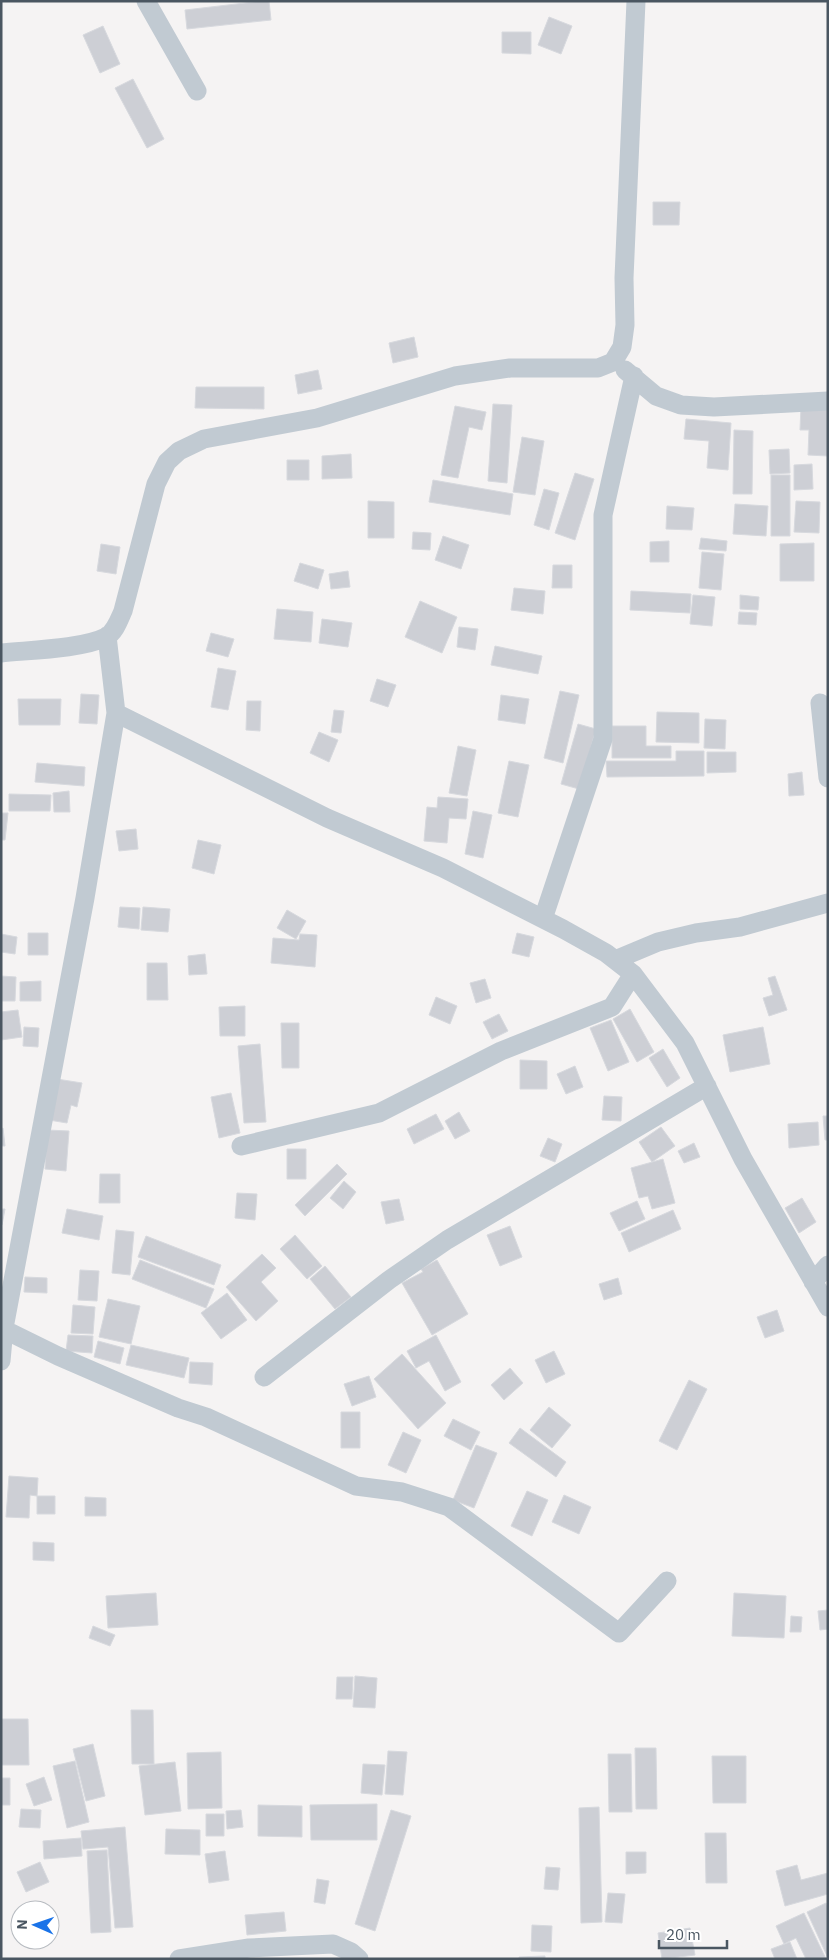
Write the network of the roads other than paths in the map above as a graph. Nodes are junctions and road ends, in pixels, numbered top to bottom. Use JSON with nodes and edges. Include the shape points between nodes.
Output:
{"nodes":[{"id":1,"x":146,"y":1,"type":"edge"},
{"id":2,"x":636,"y":1,"type":"edge"},
{"id":3,"x":197,"y":91,"type":"dead end"},
{"id":4,"x":613,"y":362,"type":"junction"},
{"id":5,"x":634,"y":376,"type":"junction"},
{"id":6,"x":828,"y":401,"type":"edge"},
{"id":7,"x":107,"y":636,"type":"junction"},
{"id":8,"x":1,"y":653,"type":"edge"},
{"id":9,"x":820,"y":703,"type":"dead end"},
{"id":10,"x":116,"y":713,"type":"junction"},
{"id":11,"x":828,"y":778,"type":"edge"},
{"id":12,"x":828,"y":903,"type":"edge"},
{"id":13,"x":543,"y":919,"type":"junction"},
{"id":14,"x":615,"y":960,"type":"junction"},
{"id":15,"x":634,"y":974,"type":"junction"},
{"id":16,"x":707,"y":1086,"type":"junction"},
{"id":17,"x":241,"y":1146,"type":"dead end"},
{"id":18,"x":828,"y":1265,"type":"edge"},
{"id":19,"x":813,"y":1282,"type":"junction"},
{"id":20,"x":828,"y":1307,"type":"edge"},
{"id":21,"x":3,"y":1328,"type":"edge"},
{"id":22,"x":1,"y":1361,"type":"edge"},
{"id":23,"x":264,"y":1377,"type":"dead end"},
{"id":24,"x":667,"y":1581,"type":"dead end"},
{"id":25,"x":179,"y":1959,"type":"edge"},
{"id":26,"x":359,"y":1959,"type":"edge"}],
"edges":[{"from":1,"to":3,"type":"street"},
{"from":2,"to":4,"type":"street","via":[[624,278],[625,325],[622,347]]},
{"from":4,"to":5,"type":"street"},
{"from":4,"to":7,"type":"street","via":[[598,368],[510,368],[455,376],[317,418],[204,439],[179,451],[167,462],[156,484],[123,611]]},
{"from":5,"to":6,"type":"street","via":[[656,396],[681,405]]},
{"from":5,"to":13,"type":"street","via":[[603,515],[603,739]]},
{"from":7,"to":8,"type":"street","via":[[78,645]]},
{"from":7,"to":10,"type":"street"},
{"from":9,"to":11,"type":"street"},
{"from":10,"to":13,"type":"street","via":[[311,810],[443,868]]},
{"from":10,"to":21,"type":"street","via":[[85,898]]},
{"from":12,"to":14,"type":"street","via":[[740,927],[658,942]]},
{"from":13,"to":14,"type":"street"},
{"from":14,"to":15,"type":"street"},
{"from":15,"to":16,"type":"street","via":[[685,1043]]},
{"from":15,"to":17,"type":"street","via":[[612,1007],[501,1051],[379,1113]]},
{"from":16,"to":19,"type":"street","via":[[743,1159]]},
{"from":16,"to":23,"type":"street","via":[[448,1240],[389,1280]]},
{"from":18,"to":19,"type":"street"},
{"from":19,"to":20,"type":"street"},
{"from":21,"to":22,"type":"street"},
{"from":21,"to":24,"type":"street","via":[[58,1356],[206,1417],[356,1486],[402,1492],[449,1507],[619,1633]]},
{"from":25,"to":26,"type":"street","via":[[249,1948],[333,1944],[352,1952]]}]}
